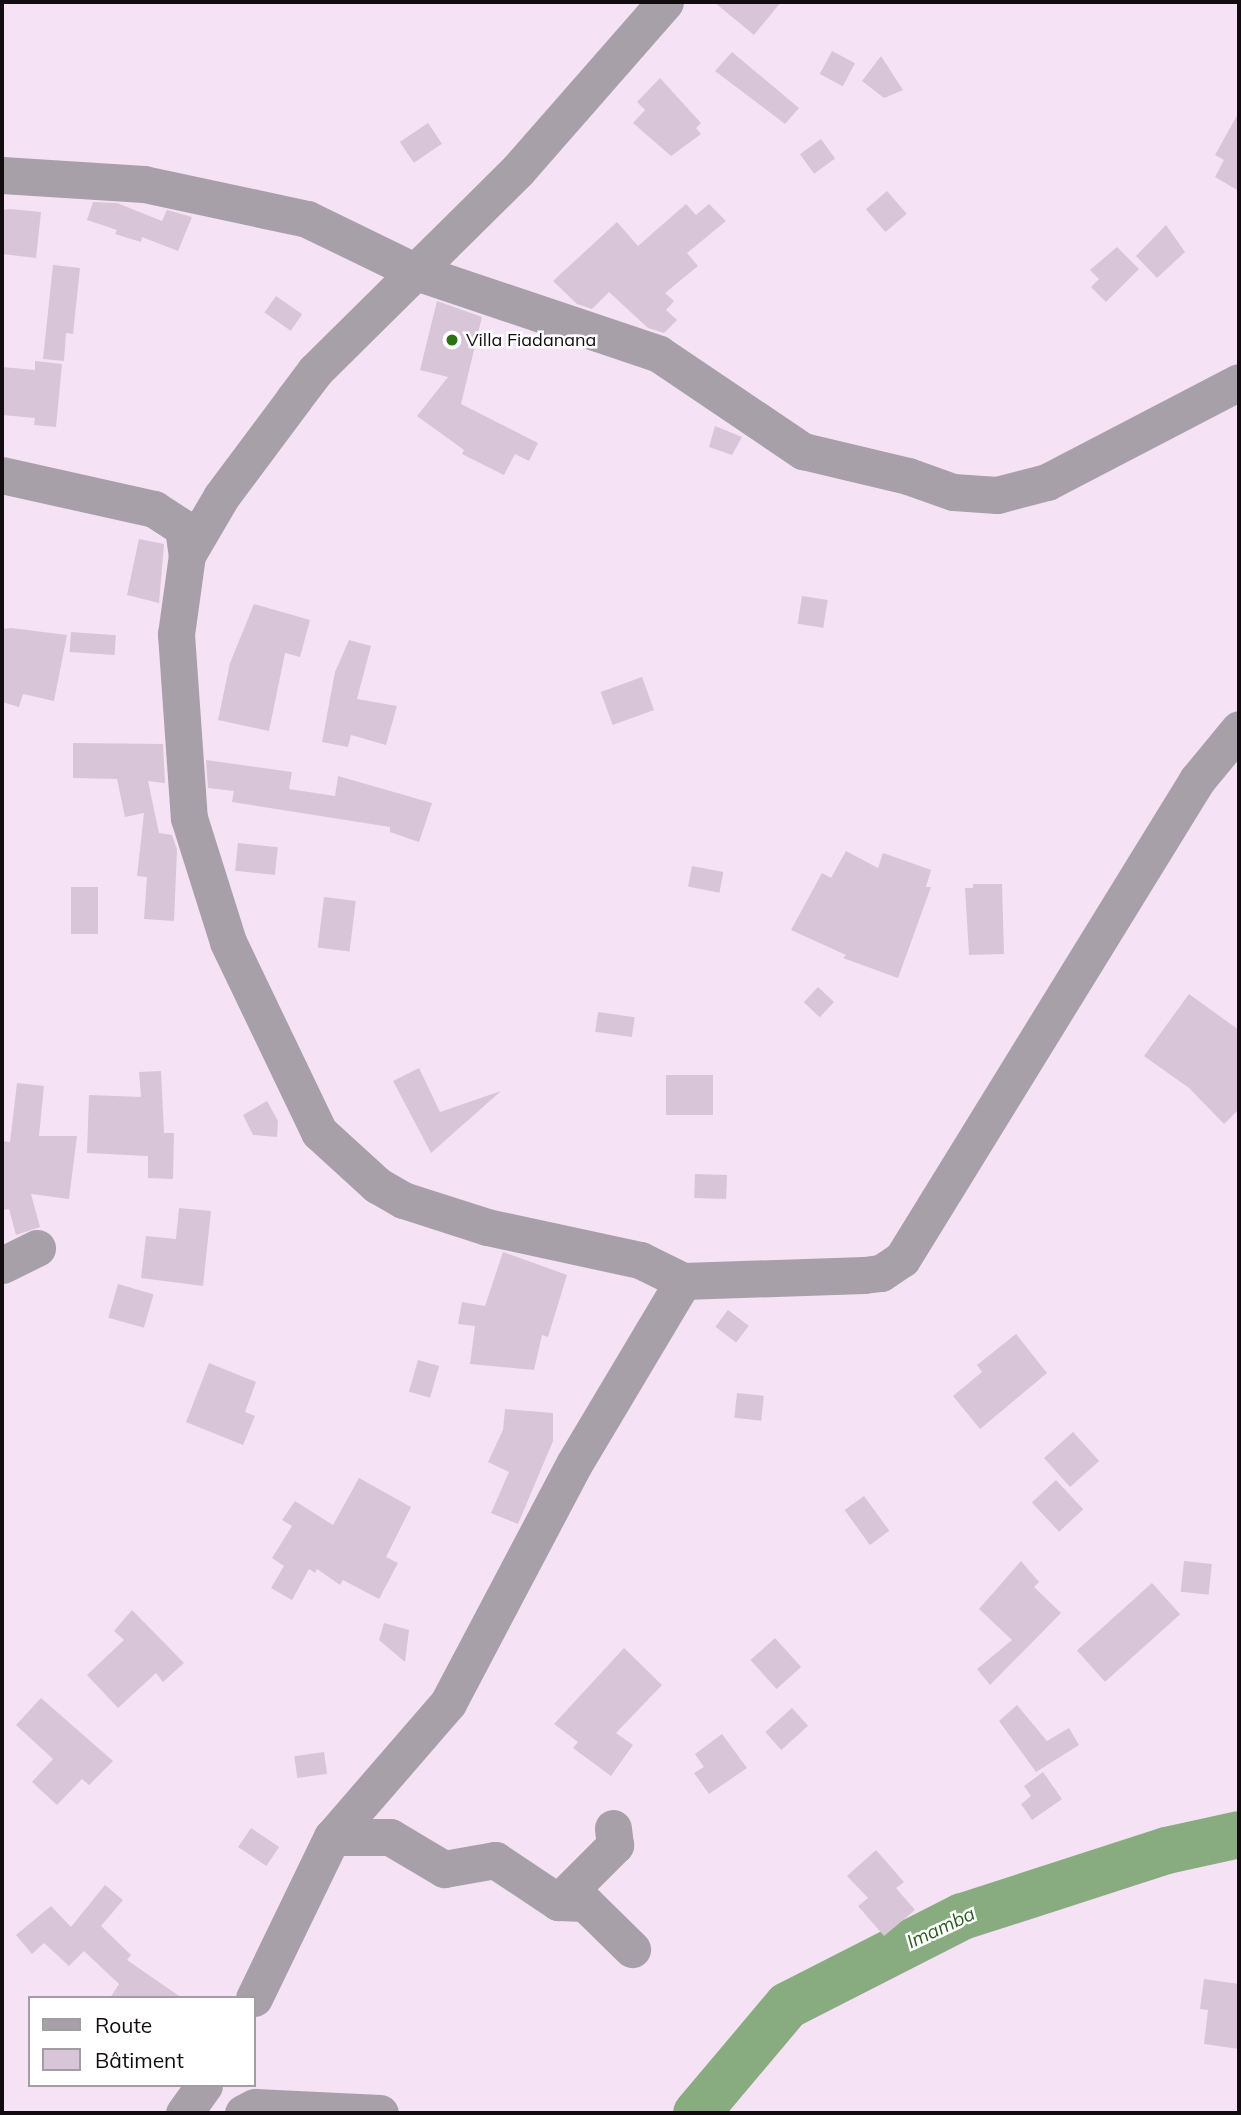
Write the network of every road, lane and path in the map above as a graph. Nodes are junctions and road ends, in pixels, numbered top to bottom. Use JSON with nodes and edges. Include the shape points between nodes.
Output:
{"nodes":[{"id":1,"x":665,"y":2,"type":"edge"},
{"id":2,"x":2,"y":175,"type":"edge"},
{"id":3,"x":416,"y":272,"type":"junction"},
{"id":4,"x":1239,"y":383,"type":"edge"},
{"id":5,"x":2,"y":474,"type":"edge"},
{"id":6,"x":187,"y":555,"type":"junction"},
{"id":7,"x":1239,"y":729,"type":"edge"},
{"id":8,"x":37,"y":1248,"type":"dead end"},
{"id":9,"x":2,"y":1265,"type":"edge"},
{"id":10,"x":682,"y":1281,"type":"junction"},
{"id":11,"x":613,"y":1828,"type":"dead end"},
{"id":12,"x":332,"y":1837,"type":"junction"},
{"id":13,"x":558,"y":1902,"type":"junction"},
{"id":14,"x":632,"y":1949,"type":"dead end"},
{"id":15,"x":255,"y":1996,"type":"edge"},
{"id":16,"x":203,"y":2087,"type":"edge"},
{"id":17,"x":184,"y":2113,"type":"edge"},
{"id":18,"x":243,"y":2113,"type":"edge"},
{"id":19,"x":380,"y":2113,"type":"edge"}],
"edges":[{"from":1,"to":3,"type":"street","via":[[518,170]]},
{"from":2,"to":3,"type":"street","via":[[144,184],[307,219]]},
{"from":3,"to":4,"type":"street","via":[[659,354],[803,451],[908,476],[953,492],[997,495],[1046,482]]},
{"from":3,"to":6,"type":"street","via":[[315,371],[221,497]]},
{"from":5,"to":6,"type":"street","via":[[154,509],[183,528]]},
{"from":6,"to":10,"type":"street","via":[[176,634],[189,818],[228,942],[319,1132],[377,1185],[403,1200],[487,1227],[640,1260]]},
{"from":7,"to":10,"type":"street","via":[[1197,780],[902,1259],[881,1273],[863,1275]]},
{"from":8,"to":9,"type":"street"},
{"from":10,"to":12,"type":"street","via":[[574,1464],[448,1703]]},
{"from":11,"to":13,"type":"street","via":[[615,1845]]},
{"from":12,"to":13,"type":"street","via":[[390,1837],[444,1869],[495,1860]]},
{"from":12,"to":15,"type":"street"},
{"from":13,"to":14,"type":"street","via":[[585,1903]]},
{"from":16,"to":17,"type":"street"},
{"from":18,"to":19,"type":"street","via":[[255,2107]]}]}
